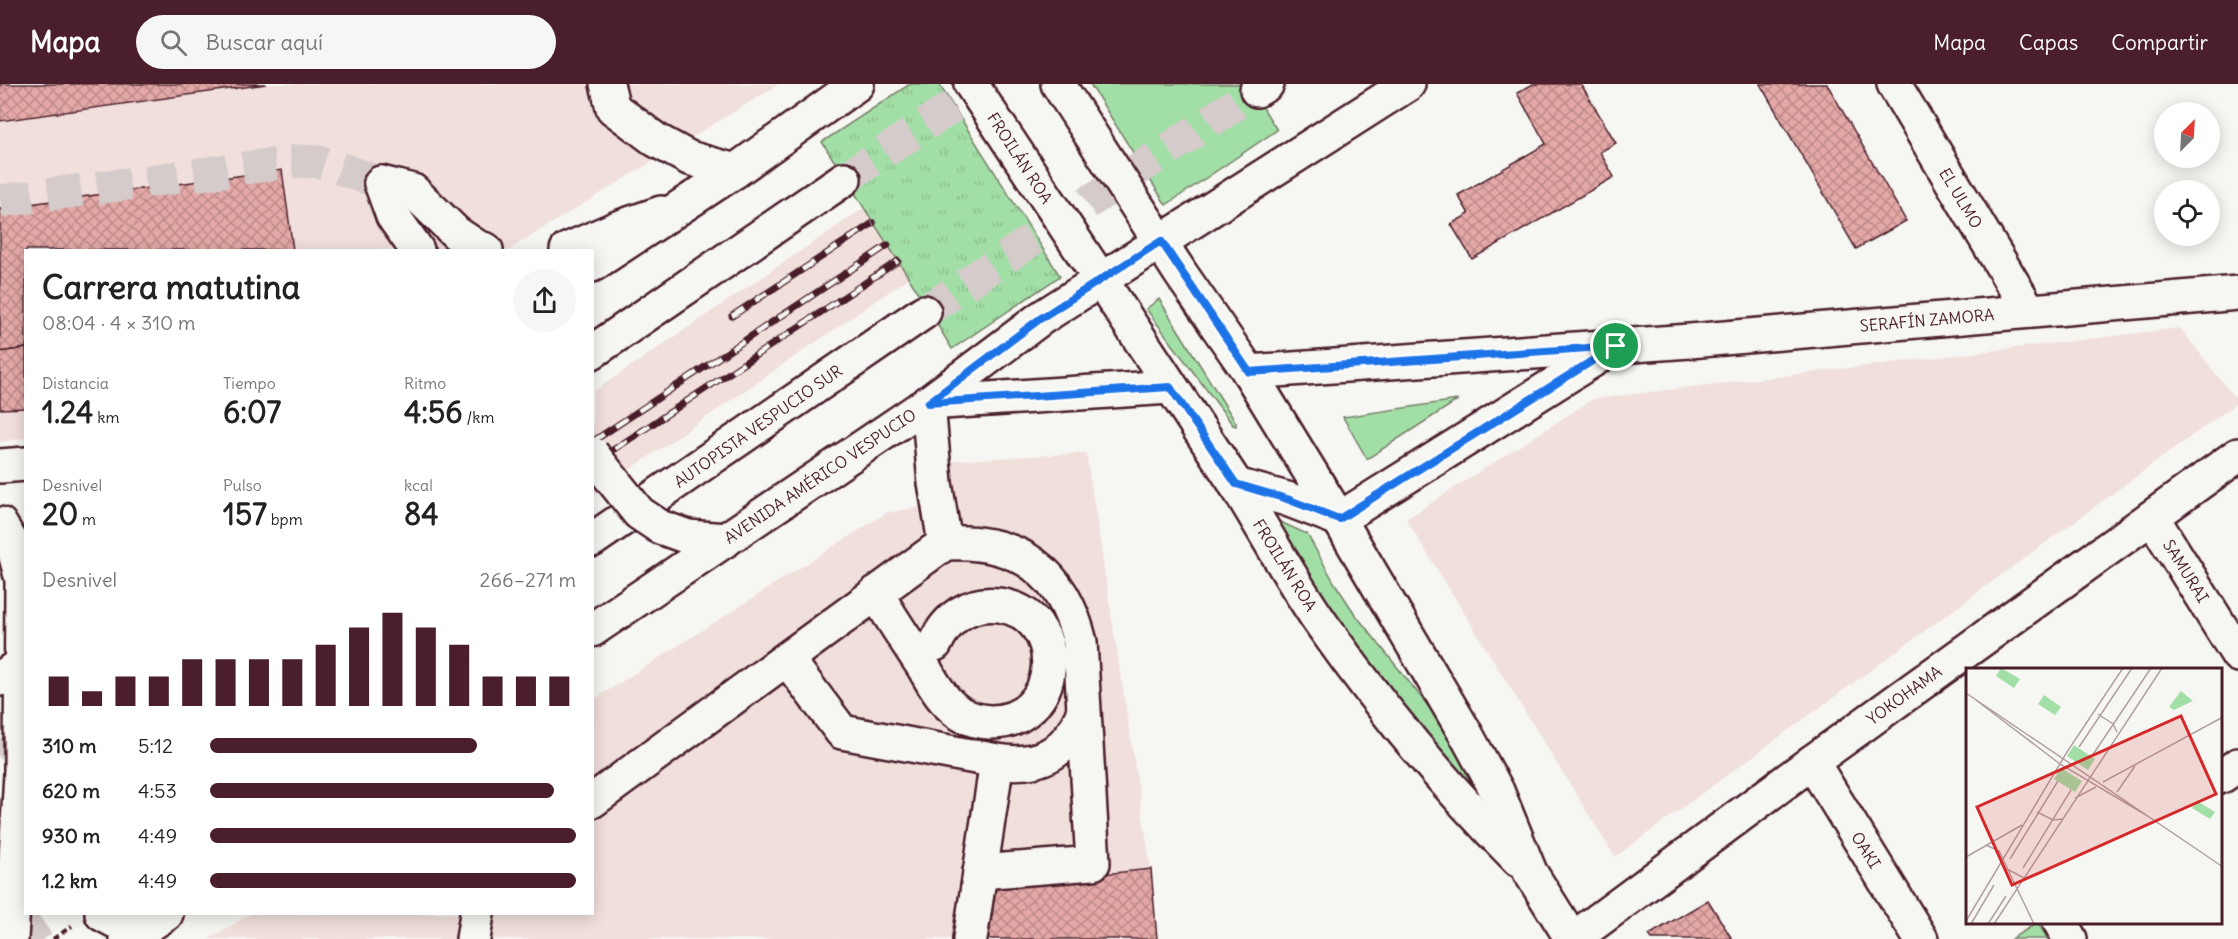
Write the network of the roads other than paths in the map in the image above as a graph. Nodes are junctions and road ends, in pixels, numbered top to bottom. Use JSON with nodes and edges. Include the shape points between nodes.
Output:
{"nodes":[{"id":1,"x":608,"y":84,"type":"edge"},
{"id":2,"x":857,"y":84,"type":"edge"},
{"id":3,"x":972,"y":84,"type":"edge"},
{"id":4,"x":1058,"y":84,"type":"edge"},
{"id":5,"x":1408,"y":84,"type":"edge"},
{"id":6,"x":1906,"y":88,"type":"edge"},
{"id":7,"x":735,"y":171,"type":"junction"},
{"id":8,"x":844,"y":179,"type":"tunnel mouth"},
{"id":9,"x":690,"y":202,"type":"junction"},
{"id":10,"x":1161,"y":241,"type":"junction"},
{"id":11,"x":416,"y":249,"type":"edge"},
{"id":12,"x":483,"y":249,"type":"edge"},
{"id":13,"x":569,"y":249,"type":"edge"},
{"id":14,"x":594,"y":264,"type":"edge"},
{"id":15,"x":1100,"y":280,"type":"junction"},
{"id":16,"x":2238,"y":293,"type":"edge"},
{"id":17,"x":2029,"y":311,"type":"junction"},
{"id":18,"x":924,"y":312,"type":"tunnel mouth"},
{"id":19,"x":1616,"y":346,"type":"junction"},
{"id":20,"x":594,"y":351,"type":"edge"},
{"id":21,"x":1249,"y":372,"type":"junction"},
{"id":22,"x":1170,"y":387,"type":"junction"},
{"id":23,"x":928,"y":403,"type":"junction"},
{"id":24,"x":2238,"y":455,"type":"edge"},
{"id":25,"x":594,"y":457,"type":"edge"},
{"id":26,"x":24,"y":464,"type":"edge"},
{"id":27,"x":0,"y":466,"type":"edge"},
{"id":28,"x":1236,"y":484,"type":"junction"},
{"id":29,"x":2152,"y":517,"type":"junction"},
{"id":30,"x":1339,"y":519,"type":"junction"},
{"id":31,"x":0,"y":524,"type":"edge"},
{"id":32,"x":594,"y":539,"type":"edge"},
{"id":33,"x":726,"y":540,"type":"junction"},
{"id":34,"x":945,"y":543,"type":"junction"},
{"id":35,"x":876,"y":593,"type":"junction"},
{"id":36,"x":594,"y":629,"type":"edge"},
{"id":37,"x":934,"y":644,"type":"dead end"},
{"id":38,"x":2238,"y":655,"type":"edge"},
{"id":39,"x":787,"y":659,"type":"junction"},
{"id":40,"x":16,"y":668,"type":"edge"},
{"id":41,"x":1083,"y":714,"type":"junction"},
{"id":42,"x":997,"y":761,"type":"junction"},
{"id":43,"x":1812,"y":762,"type":"junction"},
{"id":44,"x":2238,"y":765,"type":"edge"},
{"id":45,"x":2223,"y":775,"type":"edge"},
{"id":46,"x":23,"y":779,"type":"edge"},
{"id":47,"x":594,"y":800,"type":"edge"},
{"id":48,"x":980,"y":872,"type":"junction"},
{"id":49,"x":1530,"y":872,"type":"junction"},
{"id":50,"x":104,"y":915,"type":"edge"},
{"id":51,"x":477,"y":915,"type":"edge"},
{"id":52,"x":2061,"y":924,"type":"edge"},
{"id":53,"x":146,"y":927,"type":"edge"},
{"id":54,"x":11,"y":939,"type":"edge"},
{"id":55,"x":473,"y":939,"type":"edge"},
{"id":56,"x":970,"y":939,"type":"edge"},
{"id":57,"x":1572,"y":939,"type":"edge"},
{"id":58,"x":1921,"y":939,"type":"edge"},
{"id":59,"x":2070,"y":939,"type":"edge"}],
"edges":[{"from":1,"to":7,"type":"main road","via":[[613,108],[656,140],[689,158]]},
{"from":2,"to":7,"type":"main road"},
{"from":3,"to":15,"type":"main road","name":"FROILÁN ROA"},
{"from":4,"to":10,"type":"main road","name":"FROILÁN ROA"},
{"from":5,"to":10,"type":"main road","name":"AVENIDA AMÉRICO VESPUCIO"},
{"from":6,"to":17,"type":"main road","name":"EL ULMO"},
{"from":7,"to":9,"type":"main road"},
{"from":8,"to":20,"type":"main road"},
{"from":9,"to":13,"type":"main road"},
{"from":9,"to":14,"type":"main road"},
{"from":10,"to":15,"type":"main road","name":"AVENIDA AMÉRICO VESPUCIO"},
{"from":10,"to":21,"type":"main road","name":"FROILÁN ROA"},
{"from":11,"to":12,"type":"main road","via":[[393,216],[381,183],[413,191],[456,233]]},
{"from":15,"to":22,"type":"main road","name":"FROILÁN ROA"},
{"from":15,"to":23,"type":"main road","name":"AVENIDA AMÉRICO VESPUCIO","via":[[1041,318]]},
{"from":16,"to":17,"type":"main road","name":"SERAFÍN ZAMORA"},
{"from":17,"to":19,"type":"main road","name":"SERAFÍN ZAMORA"},
{"from":18,"to":32,"type":"main road","name":"AUTOPISTA VESPUCIO SUR"},
{"from":19,"to":21,"type":"main road","name":"SERAFÍN ZAMORA"},
{"from":19,"to":30,"type":"main road","name":"SERAFÍN ZAMORA"},
{"from":21,"to":30,"type":"main road","name":"FROILÁN ROA"},
{"from":22,"to":23,"type":"main road"},
{"from":22,"to":28,"type":"main road","name":"FROILÁN ROA"},
{"from":23,"to":33,"type":"main road","name":"AVENIDA AMÉRICO VESPUCIO"},
{"from":23,"to":34,"type":"main road"},
{"from":24,"to":29,"type":"main road","name":"YOKOHAMA"},
{"from":25,"to":33,"type":"main road","bridge":true,"via":[[639,513],[660,527],[688,537]]},
{"from":26,"to":27,"type":"main road"},
{"from":28,"to":30,"type":"main road"},
{"from":28,"to":49,"type":"main road","name":"FROILÁN ROA","via":[[1322,624],[1359,674],[1476,816]]},
{"from":29,"to":38,"type":"main road","name":"SAMURAI"},
{"from":29,"to":43,"type":"main road","name":"YOKOHAMA"},
{"from":30,"to":49,"type":"main road","name":"FROILÁN ROA","via":[[1477,754],[1497,791]]},
{"from":31,"to":40,"type":"main road","via":[[13,545],[22,580]]},
{"from":33,"to":36,"type":"main road","name":"AVENIDA AMÉRICO VESPUCIO"},
{"from":34,"to":35,"type":"main road"},
{"from":34,"to":41,"type":"main road","via":[[992,544],[1034,565],[1051,580],[1075,620],[1080,642]]},
{"from":35,"to":37,"type":"main road","via":[[938,691],[965,717],[998,722],[1014,717],[1029,709],[1047,681],[1048,647],[1030,619],[1016,610],[984,604],[968,609],[953,617]]},
{"from":35,"to":39,"type":"main road"},
{"from":39,"to":42,"type":"main road","via":[[842,732]]},
{"from":39,"to":47,"type":"main road"},
{"from":40,"to":46,"type":"main road"},
{"from":41,"to":42,"type":"main road","via":[[1070,739],[1047,756],[1014,764]]},
{"from":41,"to":48,"type":"main road","via":[[1093,863]]},
{"from":42,"to":48,"type":"main road"},
{"from":43,"to":57,"type":"main road","name":"YOKOHAMA"},
{"from":43,"to":58,"type":"main road","name":"OAKI"},
{"from":44,"to":45,"type":"main road"},
{"from":46,"to":54,"type":"main road"},
{"from":48,"to":56,"type":"main road"},
{"from":49,"to":57,"type":"main road","name":"FROILÁN ROA"},
{"from":50,"to":53,"type":"main road"},
{"from":51,"to":55,"type":"main road"},
{"from":52,"to":59,"type":"main road"}]}
